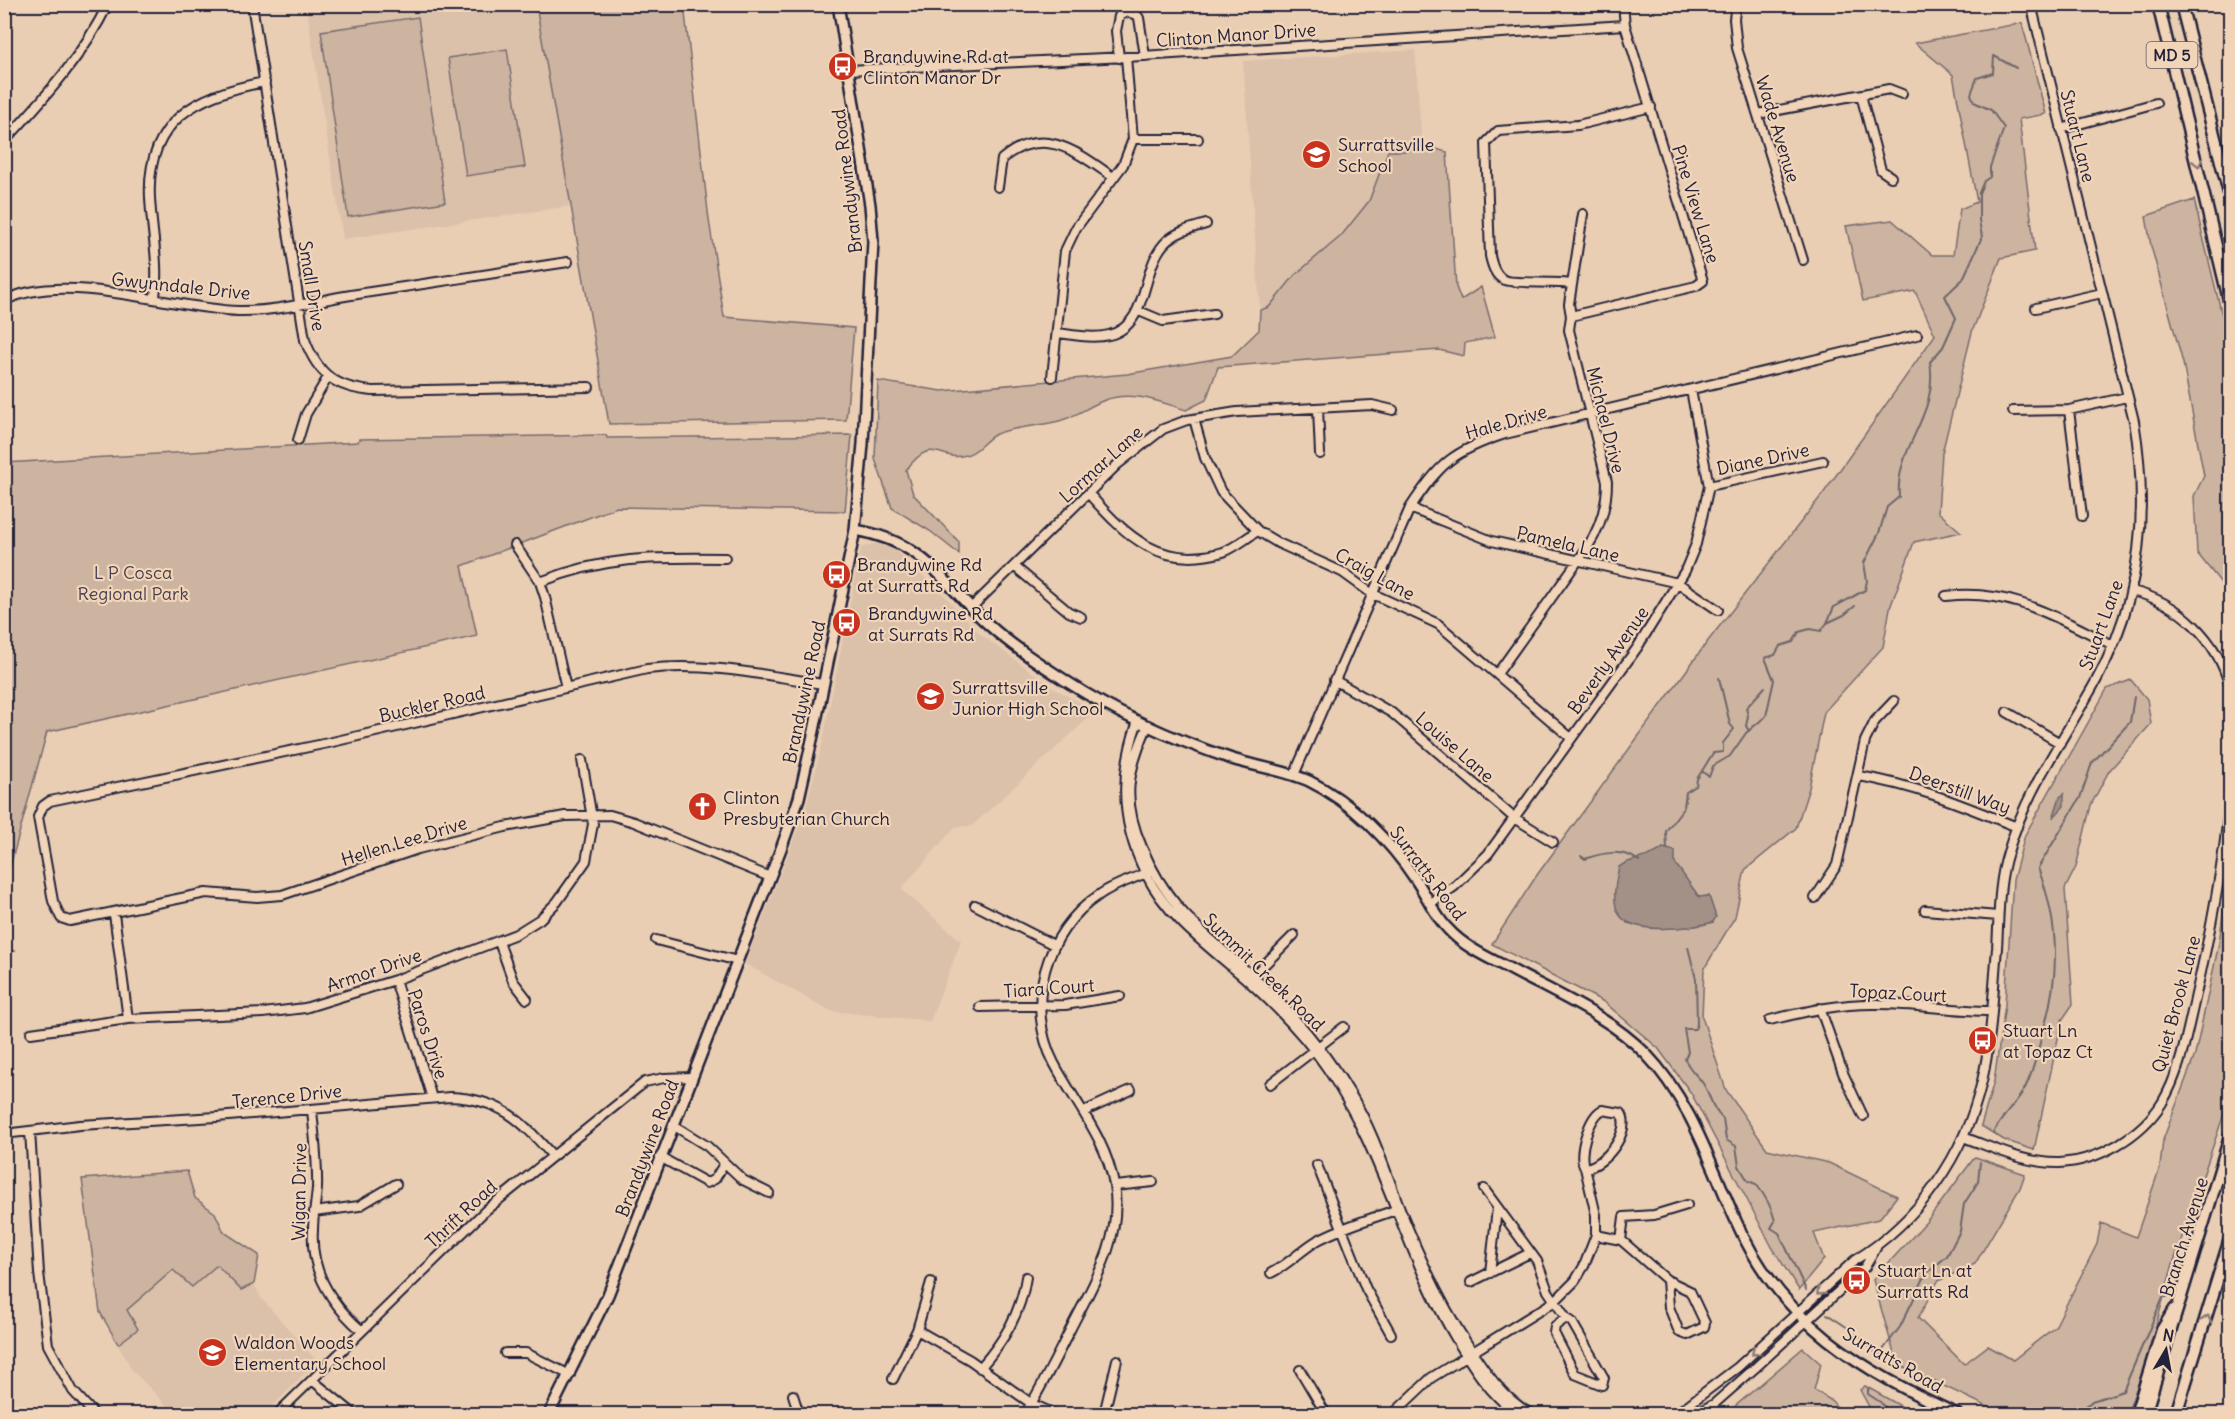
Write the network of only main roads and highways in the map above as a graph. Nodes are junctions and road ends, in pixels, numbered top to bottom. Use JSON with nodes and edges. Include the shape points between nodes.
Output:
{"nodes":[{"id":1,"x":838,"y":4,"type":"edge"},
{"id":2,"x":2158,"y":4,"type":"edge"},
{"id":3,"x":2181,"y":4,"type":"edge"},
{"id":4,"x":2230,"y":197,"type":"edge"},
{"id":5,"x":2230,"y":304,"type":"edge"},
{"id":6,"x":855,"y":530,"type":"junction"},
{"id":7,"x":2230,"y":1137,"type":"edge"},
{"id":8,"x":2230,"y":1239,"type":"edge"},
{"id":9,"x":2183,"y":1296,"type":"junction"},
{"id":10,"x":549,"y":1414,"type":"edge"},
{"id":11,"x":1957,"y":1414,"type":"edge"},
{"id":12,"x":2136,"y":1414,"type":"edge"},
{"id":13,"x":2145,"y":1414,"type":"edge"},
{"id":14,"x":2176,"y":1414,"type":"edge"}],
"edges":[{"from":1,"to":6,"type":"main road","name":"Brandywine Road","via":[[870,205],[873,247],[864,437]]},
{"from":2,"to":5,"type":"highway","number":"MD 5","one_way":true},
{"from":3,"to":4,"type":"highway","number":"MD 5"},
{"from":6,"to":10,"type":"main road","name":"Brandywine Road","via":[[799,798],[608,1295]]},
{"from":6,"to":11,"type":"main road","name":"Surratts Road","via":[[903,543],[921,556],[992,628],[1064,680],[1148,725],[1234,760],[1294,775],[1330,794],[1366,822],[1394,850],[1446,928],[1474,949],[1585,1008],[1646,1054],[1677,1092],[1696,1127],[1749,1248],[1780,1293],[1806,1321],[1851,1359]]},
{"from":7,"to":9,"type":"highway","name":"Branch Avenue"},
{"from":14,"to":8,"type":"highway","one_way":true},
{"from":9,"to":12,"type":"highway","via":[[2162,1330]]},
{"from":9,"to":13,"type":"highway","name":"Branch Avenue"}]}
